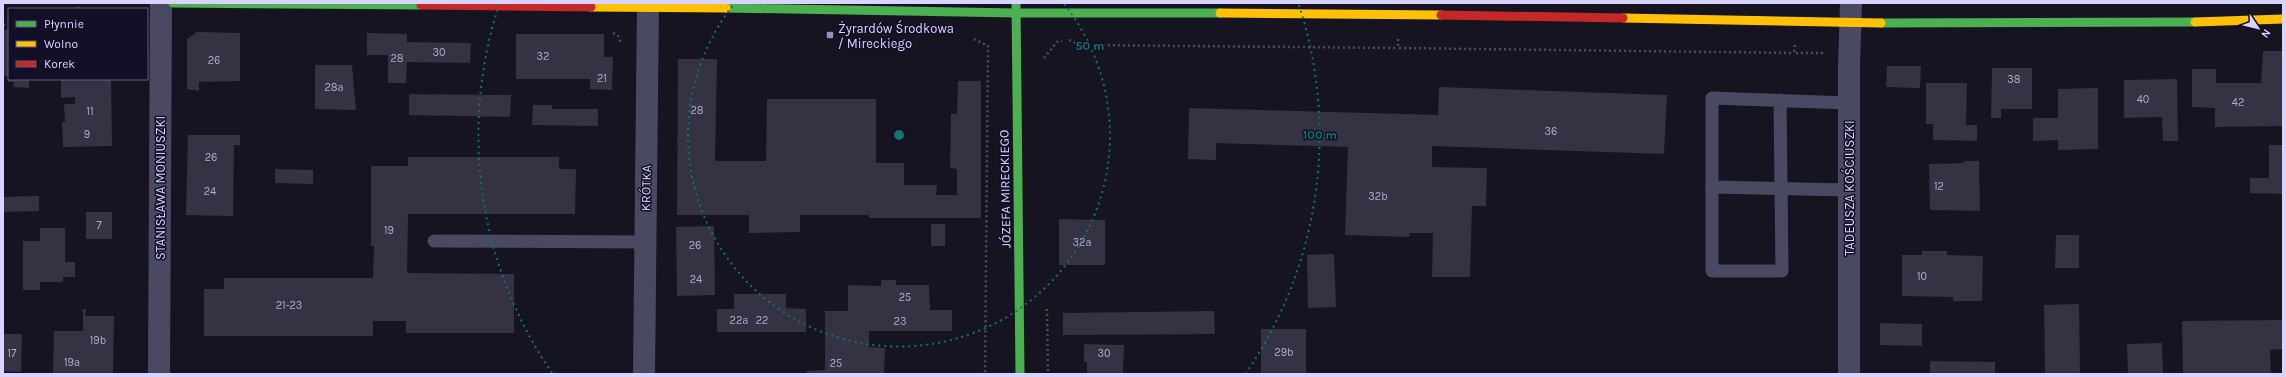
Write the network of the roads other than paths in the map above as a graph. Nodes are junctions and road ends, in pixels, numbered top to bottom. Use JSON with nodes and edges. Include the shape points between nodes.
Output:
{"nodes":[{"id":1,"x":160,"y":3,"type":"edge"},
{"id":2,"x":173,"y":3,"type":"edge"},
{"id":3,"x":1016,"y":3,"type":"edge"},
{"id":4,"x":648,"y":5,"type":"edge"},
{"id":5,"x":1335,"y":8,"type":"edge"},
{"id":6,"x":1016,"y":13,"type":"junction"},
{"id":7,"x":1851,"y":13,"type":"edge"},
{"id":8,"x":2283,"y":19,"type":"edge"},
{"id":9,"x":1780,"y":100,"type":"junction"},
{"id":10,"x":1849,"y":103,"type":"junction"},
{"id":11,"x":1712,"y":187,"type":"junction"},
{"id":12,"x":1781,"y":190,"type":"junction"},
{"id":13,"x":1849,"y":190,"type":"junction"},
{"id":14,"x":434,"y":241,"type":"dead end"},
{"id":15,"x":646,"y":242,"type":"junction"},
{"id":16,"x":159,"y":374,"type":"edge"},
{"id":17,"x":644,"y":374,"type":"edge"},
{"id":18,"x":1020,"y":374,"type":"edge"},
{"id":19,"x":1849,"y":374,"type":"edge"}],
"edges":[{"from":1,"to":16,"type":"street","name":"STANISŁAWA MONIUSZKI"},
{"from":2,"to":4,"type":"street"},
{"from":3,"to":6,"type":"street","name":"JÓZEFA MIRECKIEGO"},
{"from":4,"to":6,"type":"street"},
{"from":4,"to":15,"type":"street","name":"KRÓTKA"},
{"from":5,"to":6,"type":"street"},
{"from":5,"to":7,"type":"street","via":[[1398,14]]},
{"from":6,"to":18,"type":"street","name":"JÓZEFA MIRECKIEGO"},
{"from":7,"to":8,"type":"street","via":[[2134,23]]},
{"from":7,"to":10,"type":"street","name":"TADEUSZA KOŚCIUSZKI"},
{"from":9,"to":10,"type":"lane"},
{"from":9,"to":11,"type":"lane","via":[[1712,98]]},
{"from":9,"to":12,"type":"lane"},
{"from":10,"to":13,"type":"street","name":"TADEUSZA KOŚCIUSZKI"},
{"from":11,"to":12,"type":"lane"},
{"from":11,"to":12,"type":"lane","via":[[1712,272],[1782,271]]},
{"from":12,"to":13,"type":"lane"},
{"from":13,"to":19,"type":"street","name":"TADEUSZA KOŚCIUSZKI"},
{"from":14,"to":15,"type":"lane"},
{"from":15,"to":17,"type":"street","name":"KRÓTKA"}]}
